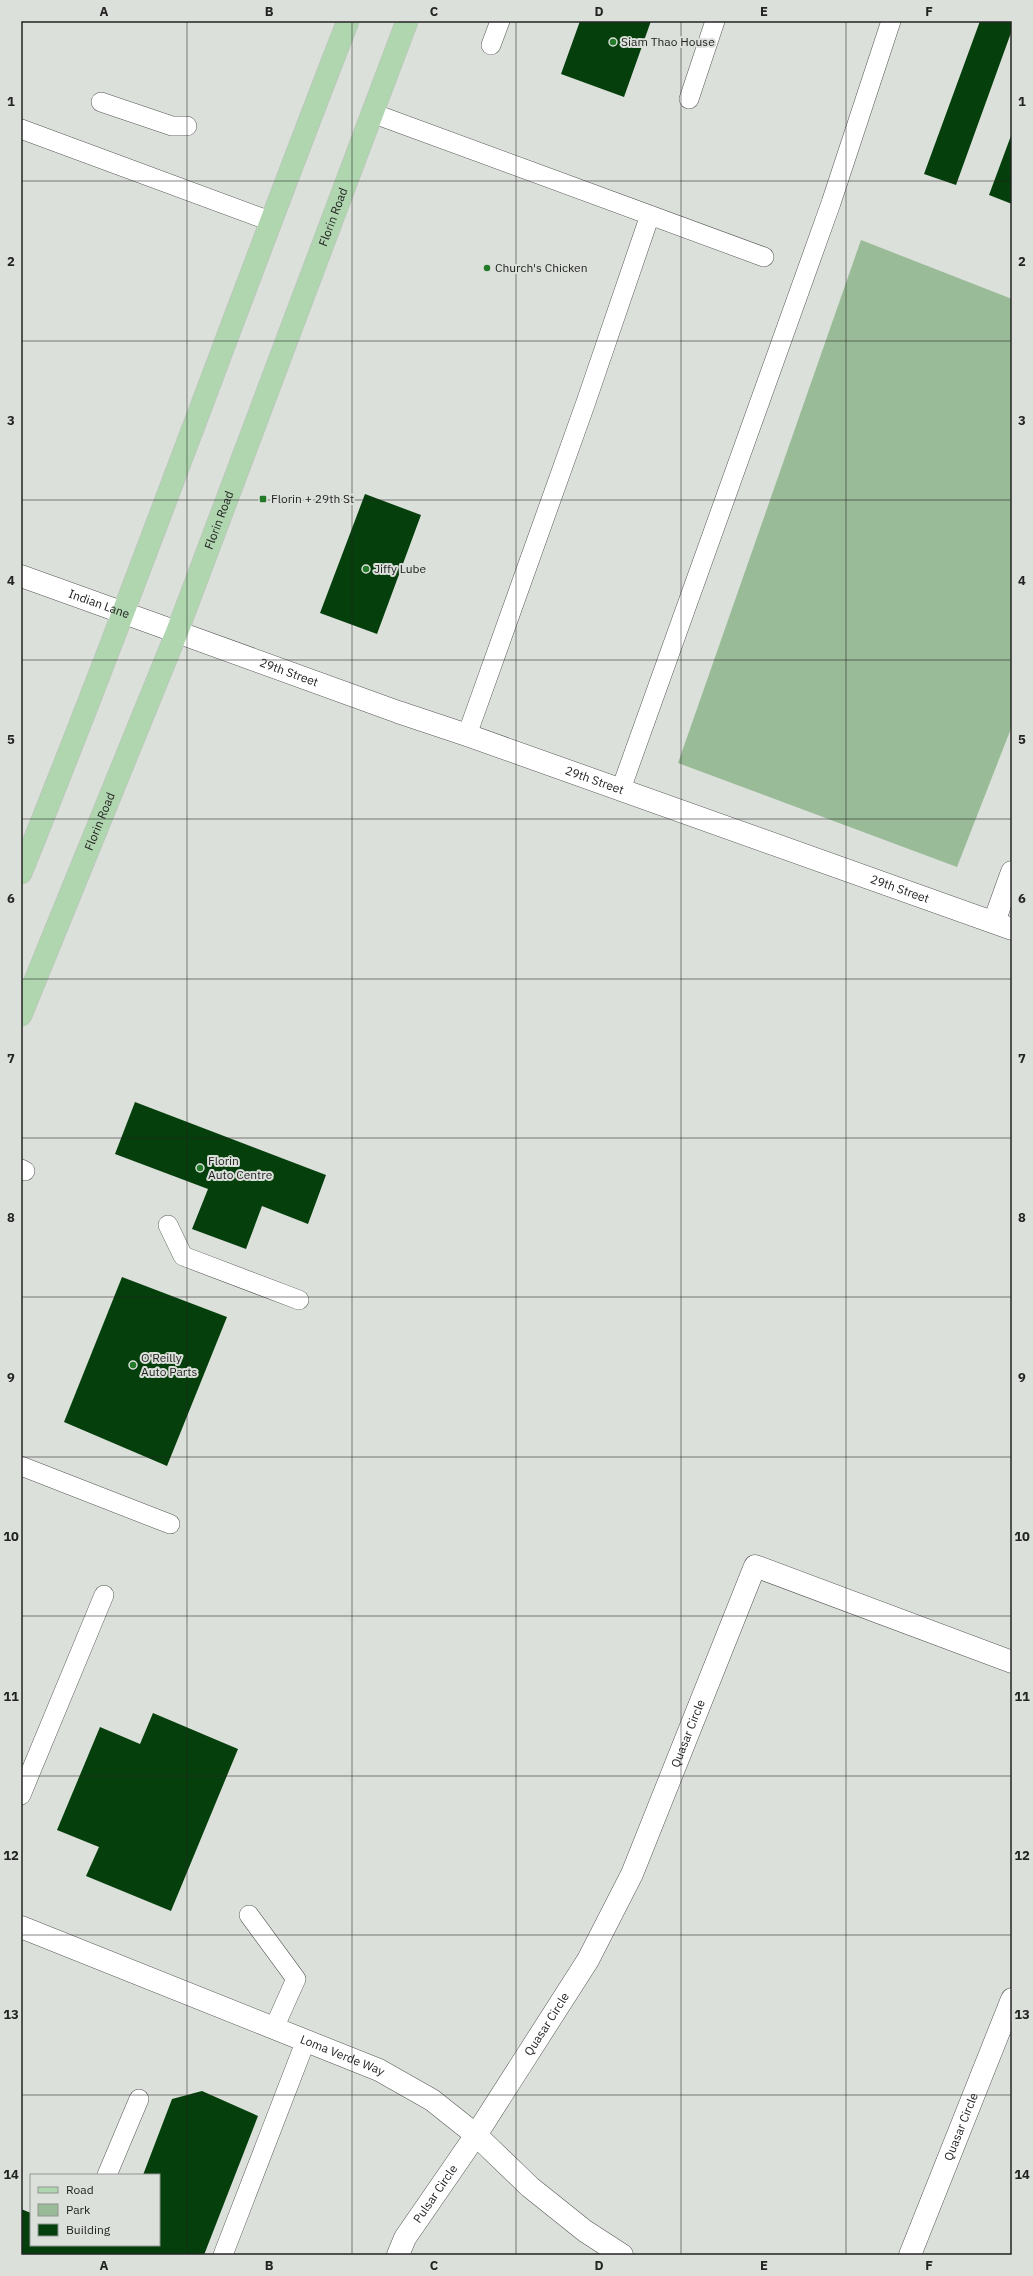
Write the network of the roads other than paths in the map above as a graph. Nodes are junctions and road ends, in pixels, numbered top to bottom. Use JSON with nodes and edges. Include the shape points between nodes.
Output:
{"nodes":[{"id":1,"x":348,"y":21,"type":"edge"},
{"id":2,"x":407,"y":21,"type":"edge"},
{"id":3,"x":500,"y":21,"type":"edge"},
{"id":4,"x":715,"y":21,"type":"edge"},
{"id":5,"x":890,"y":21,"type":"edge"},
{"id":6,"x":491,"y":45,"type":"dead end"},
{"id":7,"x":690,"y":99,"type":"dead end"},
{"id":8,"x":101,"y":102,"type":"dead end"},
{"id":9,"x":372,"y":113,"type":"junction"},
{"id":10,"x":187,"y":126,"type":"dead end"},
{"id":11,"x":21,"y":129,"type":"edge"},
{"id":12,"x":650,"y":215,"type":"junction"},
{"id":13,"x":270,"y":221,"type":"junction"},
{"id":14,"x":764,"y":257,"type":"dead end"},
{"id":15,"x":21,"y":576,"type":"edge"},
{"id":16,"x":123,"y":612,"type":"junction"},
{"id":17,"x":177,"y":632,"type":"junction"},
{"id":18,"x":467,"y":735,"type":"junction"},
{"id":19,"x":620,"y":789,"type":"junction"},
{"id":20,"x":26,"y":845,"type":"edge"},
{"id":21,"x":1012,"y":872,"type":"edge"},
{"id":22,"x":21,"y":874,"type":"edge"},
{"id":23,"x":1003,"y":925,"type":"edge"},
{"id":24,"x":21,"y":1015,"type":"edge"},
{"id":25,"x":168,"y":1225,"type":"dead end"},
{"id":26,"x":299,"y":1300,"type":"dead end"},
{"id":27,"x":21,"y":1466,"type":"edge"},
{"id":28,"x":170,"y":1524,"type":"dead end"},
{"id":29,"x":104,"y":1595,"type":"dead end"},
{"id":30,"x":1012,"y":1662,"type":"edge"},
{"id":31,"x":21,"y":1795,"type":"edge"},
{"id":32,"x":249,"y":1916,"type":"dead end"},
{"id":33,"x":21,"y":1927,"type":"edge"},
{"id":34,"x":1012,"y":1999,"type":"edge"},
{"id":35,"x":274,"y":2028,"type":"junction"},
{"id":36,"x":306,"y":2040,"type":"junction"},
{"id":37,"x":139,"y":2099,"type":"dead end"},
{"id":38,"x":476,"y":2135,"type":"junction"},
{"id":39,"x":107,"y":2174,"type":"edge"},
{"id":40,"x":222,"y":2255,"type":"edge"},
{"id":41,"x":398,"y":2255,"type":"edge"},
{"id":42,"x":622,"y":2255,"type":"edge"},
{"id":43,"x":910,"y":2255,"type":"edge"}],
"edges":[{"from":1,"to":13,"type":"main road"},
{"from":2,"to":9,"type":"main road","name":"Florin Road"},
{"from":3,"to":6,"type":"lane"},
{"from":4,"to":7,"type":"lane"},
{"from":5,"to":19,"type":"lane","via":[[831,203]]},
{"from":8,"to":10,"type":"lane","via":[[172,126]]},
{"from":9,"to":12,"type":"lane"},
{"from":9,"to":17,"type":"main road","name":"Florin Road"},
{"from":11,"to":13,"type":"lane"},
{"from":12,"to":14,"type":"lane"},
{"from":12,"to":18,"type":"lane"},
{"from":13,"to":16,"type":"main road"},
{"from":15,"to":16,"type":"street","name":"Indian Lane"},
{"from":16,"to":17,"type":"street","name":"Indian Lane"},
{"from":16,"to":20,"type":"main road"},
{"from":17,"to":18,"type":"street","name":"29th Street"},
{"from":17,"to":24,"type":"main road","name":"Florin Road"},
{"from":18,"to":19,"type":"street","name":"29th Street"},
{"from":19,"to":23,"type":"street","name":"29th Street"},
{"from":20,"to":22,"type":"main road"},
{"from":21,"to":23,"type":"street"},
{"from":25,"to":26,"type":"lane","via":[[183,1256]]},
{"from":27,"to":28,"type":"lane"},
{"from":29,"to":31,"type":"lane"},
{"from":30,"to":38,"type":"street","name":"Quasar Circle","via":[[755,1566],[632,1874],[588,1960]]},
{"from":32,"to":35,"type":"lane","via":[[296,1980]]},
{"from":33,"to":35,"type":"street","name":"Loma Verde Way"},
{"from":34,"to":43,"type":"street","name":"Quasar Circle"},
{"from":35,"to":36,"type":"street","name":"Loma Verde Way"},
{"from":36,"to":38,"type":"street","name":"Loma Verde Way","via":[[378,2070],[432,2100]]},
{"from":36,"to":40,"type":"lane"},
{"from":37,"to":39,"type":"lane"},
{"from":38,"to":41,"type":"street","name":"Pulsar Circle","via":[[405,2238]]},
{"from":38,"to":42,"type":"street","name":"Loma Verde Way","via":[[530,2187],[585,2231]]}]}
